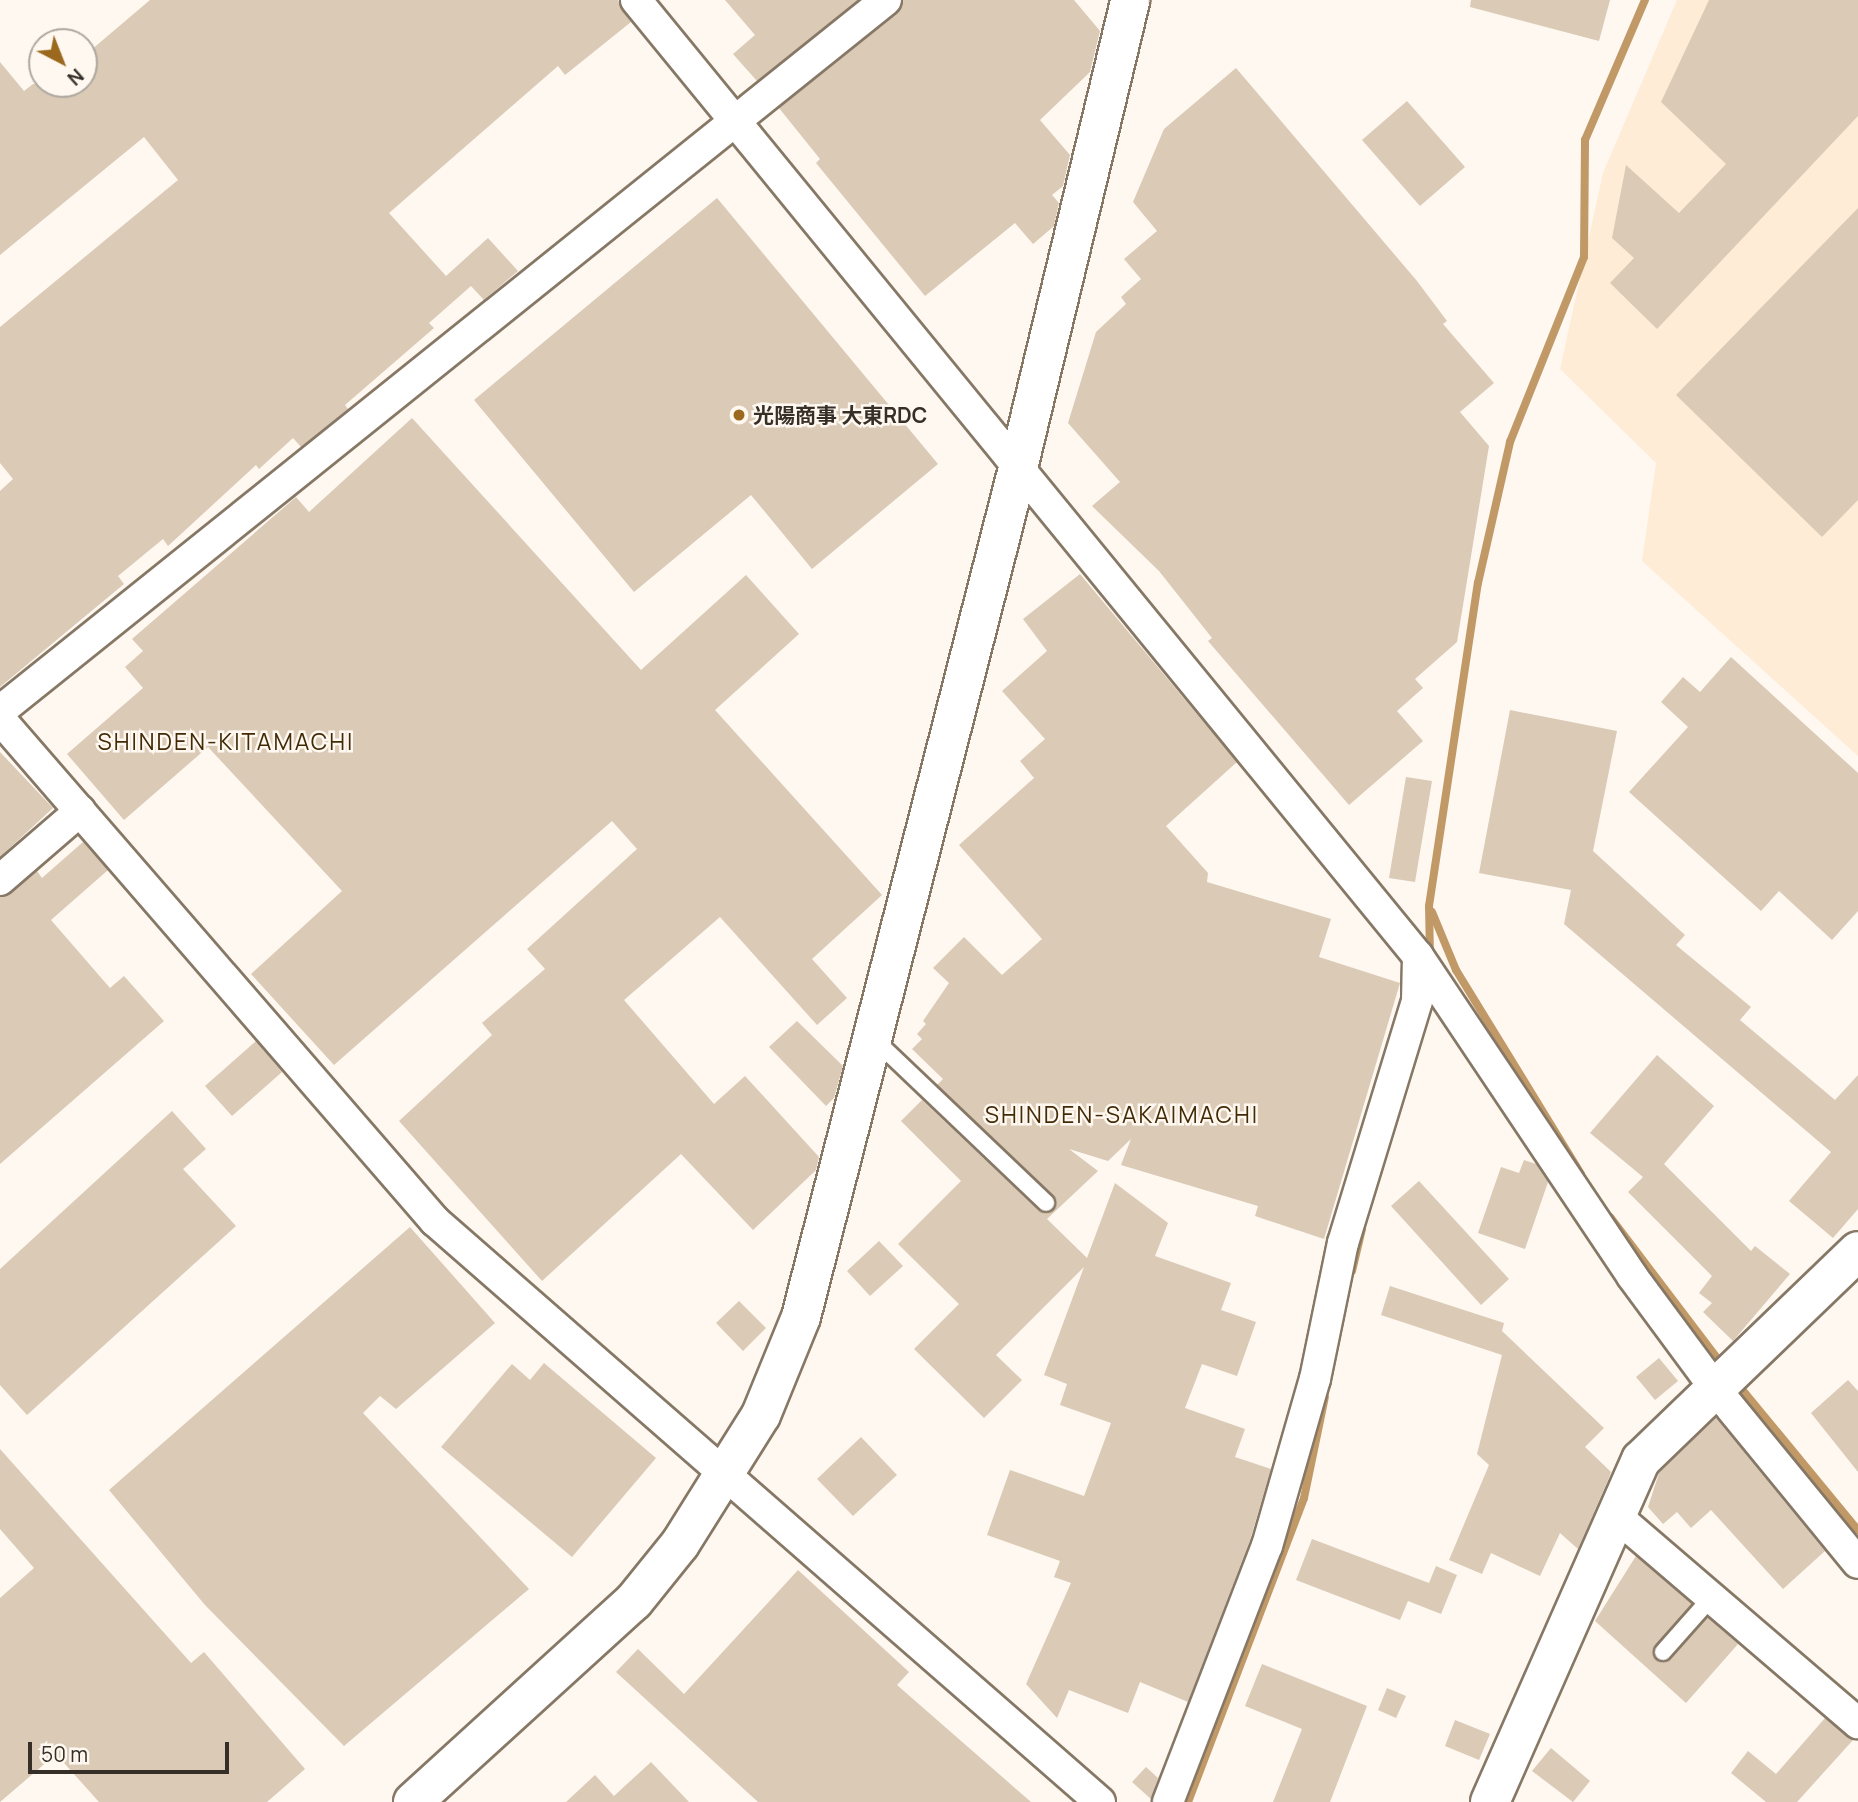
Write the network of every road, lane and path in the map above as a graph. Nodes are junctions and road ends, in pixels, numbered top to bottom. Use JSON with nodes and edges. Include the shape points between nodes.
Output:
{"nodes":[{"id":1,"x":636,"y":0,"type":"edge"},
{"id":2,"x":886,"y":0,"type":"edge"},
{"id":3,"x":1130,"y":0,"type":"edge"},
{"id":4,"x":738,"y":124,"type":"junction"},
{"id":5,"x":1018,"y":468,"type":"junction"},
{"id":6,"x":0,"y":711,"type":"edge"},
{"id":7,"x":0,"y":719,"type":"edge"},
{"id":8,"x":80,"y":811,"type":"junction"},
{"id":9,"x":0,"y":880,"type":"edge"},
{"id":10,"x":1418,"y":956,"type":"junction"},
{"id":11,"x":872,"y":1038,"type":"junction"},
{"id":12,"x":1046,"y":1203,"type":"dead end"},
{"id":13,"x":1858,"y":1251,"type":"edge"},
{"id":14,"x":1717,"y":1391,"type":"junction"},
{"id":15,"x":725,"y":1475,"type":"junction"},
{"id":16,"x":1615,"y":1516,"type":"junction"},
{"id":17,"x":1858,"y":1563,"type":"edge"},
{"id":18,"x":1711,"y":1598,"type":"junction"},
{"id":19,"x":1663,"y":1652,"type":"dead end"},
{"id":20,"x":1858,"y":1724,"type":"edge"},
{"id":21,"x":413,"y":1802,"type":"edge"},
{"id":22,"x":1100,"y":1802,"type":"edge"},
{"id":23,"x":1168,"y":1802,"type":"edge"},
{"id":24,"x":1490,"y":1802,"type":"edge"}],
"edges":[{"from":1,"to":4,"type":"street"},
{"from":2,"to":4,"type":"street"},
{"from":3,"to":5,"type":"street"},
{"from":4,"to":5,"type":"street"},
{"from":4,"to":6,"type":"street"},
{"from":5,"to":10,"type":"street"},
{"from":5,"to":11,"type":"street"},
{"from":7,"to":8,"type":"street"},
{"from":8,"to":9,"type":"street"},
{"from":8,"to":15,"type":"street","via":[[435,1220]]},
{"from":10,"to":14,"type":"street","via":[[1632,1276]]},
{"from":10,"to":23,"type":"street","via":[[1417,1000],[1343,1243],[1315,1378],[1267,1546]]},
{"from":11,"to":12,"type":"lane"},
{"from":11,"to":15,"type":"street","via":[[801,1317],[761,1415]]},
{"from":13,"to":14,"type":"street"},
{"from":14,"to":16,"type":"street","via":[[1640,1460]]},
{"from":14,"to":17,"type":"street"},
{"from":15,"to":21,"type":"street","via":[[634,1601]]},
{"from":15,"to":22,"type":"street"},
{"from":16,"to":18,"type":"street"},
{"from":16,"to":24,"type":"street"},
{"from":18,"to":19,"type":"lane"},
{"from":18,"to":20,"type":"street"}]}
